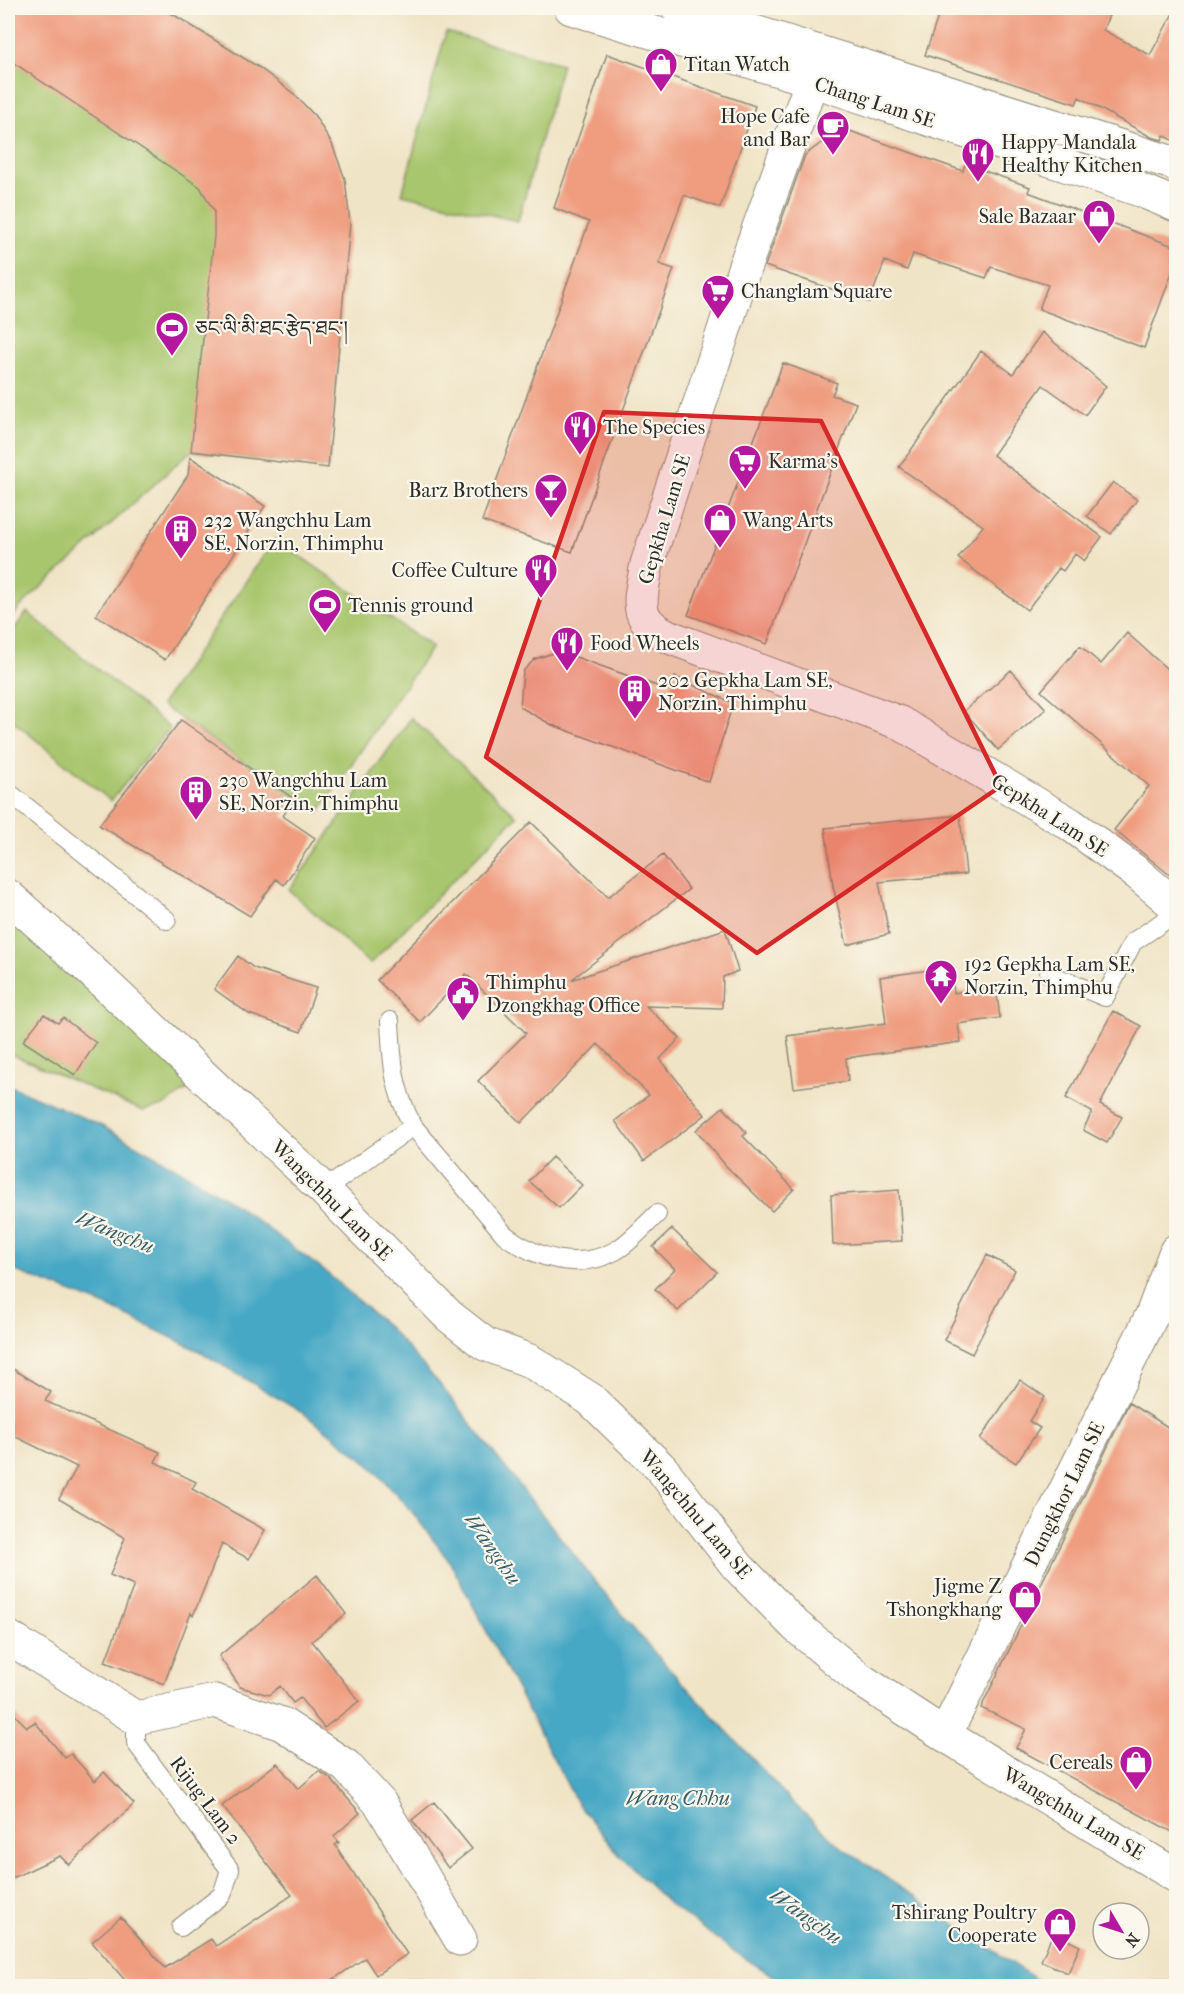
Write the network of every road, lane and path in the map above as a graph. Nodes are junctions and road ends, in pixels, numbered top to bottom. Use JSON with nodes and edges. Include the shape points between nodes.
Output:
{"nodes":[{"id":1,"x":571,"y":8,"type":"edge"},
{"id":2,"x":678,"y":8,"type":"edge"},
{"id":3,"x":812,"y":80,"type":"junction"},
{"id":4,"x":1176,"y":164,"type":"edge"},
{"id":5,"x":1176,"y":205,"type":"edge"},
{"id":6,"x":8,"y":792,"type":"edge"},
{"id":7,"x":8,"y":896,"type":"edge"},
{"id":8,"x":1176,"y":906,"type":"edge"},
{"id":9,"x":1176,"y":914,"type":"edge"},
{"id":10,"x":167,"y":920,"type":"dead end"},
{"id":11,"x":1049,"y":974,"type":"dead end"},
{"id":12,"x":390,"y":1021,"type":"dead end"},
{"id":13,"x":413,"y":1126,"type":"junction"},
{"id":14,"x":324,"y":1190,"type":"junction"},
{"id":15,"x":657,"y":1214,"type":"dead end"},
{"id":16,"x":1176,"y":1251,"type":"edge"},
{"id":17,"x":1164,"y":1320,"type":"edge"},
{"id":18,"x":8,"y":1637,"type":"edge"},
{"id":19,"x":136,"y":1718,"type":"junction"},
{"id":20,"x":945,"y":1735,"type":"junction"},
{"id":21,"x":1176,"y":1876,"type":"edge"},
{"id":22,"x":181,"y":1927,"type":"dead end"},
{"id":23,"x":460,"y":1939,"type":"dead end"}],
"edges":[{"from":1,"to":3,"type":"street","name":"Chang Lam SE"},
{"from":2,"to":4,"type":"street","name":"Chang Lam SE"},
{"from":3,"to":5,"type":"street","name":"Chang Lam SE"},
{"from":3,"to":8,"type":"street","name":"Gepkha Lam SE","via":[[744,269],[647,564],[640,610],[656,631],[672,638],[900,723],[1070,824]]},
{"from":6,"to":10,"type":"lane"},
{"from":7,"to":14,"type":"street","name":"Wangchhu Lam SE"},
{"from":9,"to":11,"type":"lane","via":[[1132,942],[1105,997]]},
{"from":12,"to":13,"type":"lane","via":[[393,1076]]},
{"from":13,"to":14,"type":"lane"},
{"from":13,"to":15,"type":"lane","via":[[505,1235],[522,1248],[547,1258],[578,1262],[596,1258],[616,1250]]},
{"from":14,"to":20,"type":"street","name":"Wangchhu Lam SE","via":[[448,1316],[485,1344],[530,1361],[590,1399],[661,1468],[738,1567],[796,1626],[858,1678]]},
{"from":16,"to":17,"type":"street","name":"Dungkhor Lam SE"},
{"from":17,"to":20,"type":"street","name":"Dungkhor Lam SE"},
{"from":18,"to":19,"type":"street"},
{"from":19,"to":22,"type":"lane","name":"Rijug Lam 2","via":[[136,1743],[230,1870],[222,1895]]},
{"from":19,"to":23,"type":"street","via":[[215,1701],[282,1724],[346,1766],[380,1803]]},
{"from":20,"to":21,"type":"street","name":"Wangchhu Lam SE"}]}
